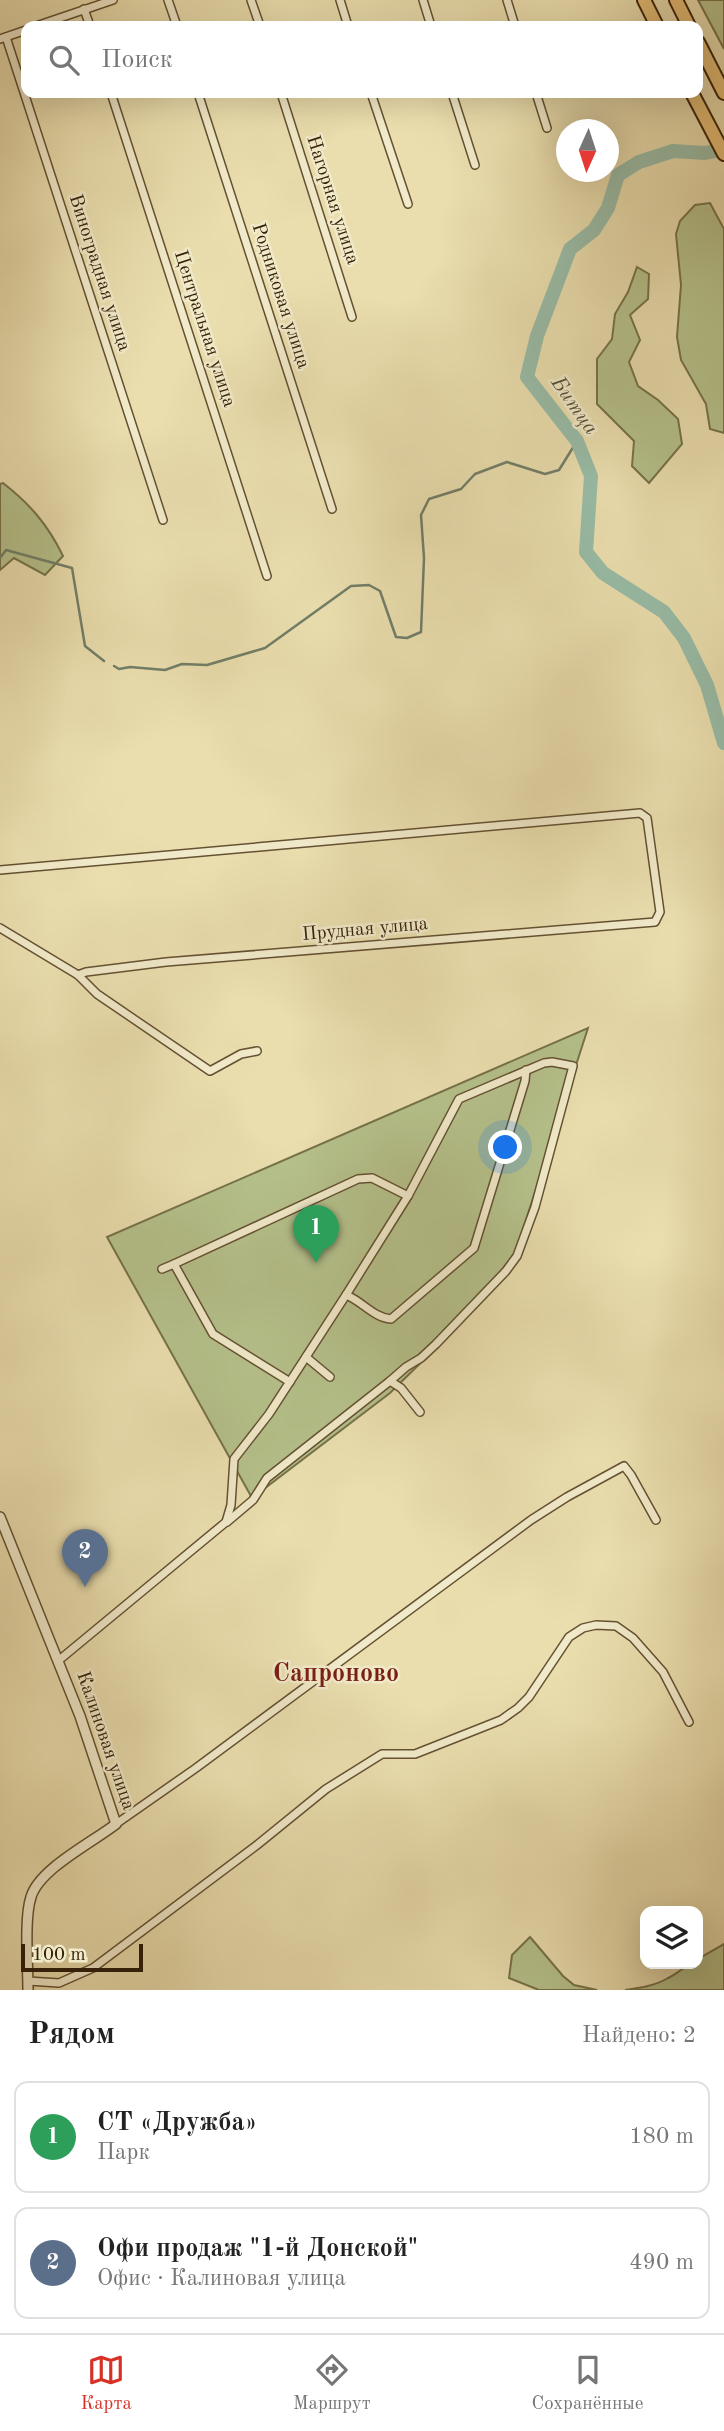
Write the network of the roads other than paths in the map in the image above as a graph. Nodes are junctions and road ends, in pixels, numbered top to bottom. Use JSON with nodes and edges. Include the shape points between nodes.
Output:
{"nodes":[{"id":1,"x":113,"y":0,"type":"edge"},
{"id":2,"x":168,"y":0,"type":"edge"},
{"id":3,"x":251,"y":0,"type":"edge"},
{"id":4,"x":340,"y":0,"type":"edge"},
{"id":5,"x":423,"y":0,"type":"edge"},
{"id":6,"x":507,"y":0,"type":"edge"},
{"id":7,"x":643,"y":0,"type":"edge"},
{"id":8,"x":676,"y":0,"type":"edge"},
{"id":9,"x":84,"y":9,"type":"junction"},
{"id":10,"x":50,"y":21,"type":"edge"},
{"id":11,"x":88,"y":21,"type":"edge"},
{"id":12,"x":175,"y":21,"type":"edge"},
{"id":13,"x":258,"y":21,"type":"edge"},
{"id":14,"x":346,"y":21,"type":"edge"},
{"id":15,"x":429,"y":21,"type":"edge"},
{"id":16,"x":513,"y":21,"type":"edge"},
{"id":17,"x":654,"y":21,"type":"edge"},
{"id":18,"x":686,"y":21,"type":"edge"},
{"id":19,"x":21,"y":32,"type":"edge"},
{"id":20,"x":3,"y":38,"type":"edge"},
{"id":21,"x":703,"y":52,"type":"edge"},
{"id":22,"x":21,"y":92,"type":"edge"},
{"id":23,"x":724,"y":93,"type":"edge"},
{"id":24,"x":23,"y":98,"type":"edge"},
{"id":25,"x":113,"y":98,"type":"edge"},
{"id":26,"x":200,"y":98,"type":"edge"},
{"id":27,"x":283,"y":98,"type":"edge"},
{"id":28,"x":373,"y":98,"type":"edge"},
{"id":29,"x":454,"y":98,"type":"edge"},
{"id":30,"x":538,"y":98,"type":"edge"},
{"id":31,"x":694,"y":98,"type":"edge"},
{"id":32,"x":547,"y":128,"type":"dead end"},
{"id":33,"x":724,"y":155,"type":"edge"},
{"id":34,"x":475,"y":165,"type":"dead end"},
{"id":35,"x":408,"y":204,"type":"dead end"},
{"id":36,"x":352,"y":317,"type":"dead end"},
{"id":37,"x":332,"y":509,"type":"dead end"},
{"id":38,"x":163,"y":520,"type":"dead end"},
{"id":39,"x":267,"y":576,"type":"dead end"},
{"id":40,"x":0,"y":870,"type":"edge"},
{"id":41,"x":0,"y":928,"type":"edge"},
{"id":42,"x":78,"y":975,"type":"junction"},
{"id":43,"x":257,"y":1051,"type":"dead end"},
{"id":44,"x":526,"y":1070,"type":"junction"},
{"id":45,"x":408,"y":1196,"type":"junction"},
{"id":46,"x":174,"y":1264,"type":"junction"},
{"id":47,"x":162,"y":1269,"type":"dead end"},
{"id":48,"x":346,"y":1295,"type":"junction"},
{"id":49,"x":306,"y":1357,"type":"junction"},
{"id":50,"x":330,"y":1377,"type":"dead end"},
{"id":51,"x":390,"y":1381,"type":"junction"},
{"id":52,"x":290,"y":1382,"type":"junction"},
{"id":53,"x":420,"y":1412,"type":"dead end"},
{"id":54,"x":0,"y":1517,"type":"edge"},
{"id":55,"x":656,"y":1520,"type":"dead end"},
{"id":56,"x":226,"y":1522,"type":"junction"},
{"id":57,"x":58,"y":1661,"type":"junction"},
{"id":58,"x":689,"y":1723,"type":"dead end"},
{"id":59,"x":116,"y":1824,"type":"junction"},
{"id":60,"x":28,"y":1986,"type":"edge"}],
"edges":[{"from":1,"to":9,"type":"street"},
{"from":2,"to":12,"type":"street"},
{"from":3,"to":13,"type":"street"},
{"from":4,"to":14,"type":"street"},
{"from":5,"to":15,"type":"street"},
{"from":6,"to":16,"type":"street"},
{"from":7,"to":17,"type":"highway"},
{"from":8,"to":18,"type":"highway"},
{"from":9,"to":10,"type":"street"},
{"from":9,"to":11,"type":"street"},
{"from":19,"to":20,"type":"street"},
{"from":20,"to":22,"type":"street","name":"Виноградная улица"},
{"from":21,"to":23,"type":"highway"},
{"from":24,"to":38,"type":"street","name":"Виноградная улица"},
{"from":25,"to":39,"type":"street","name":"Центральная улица"},
{"from":26,"to":37,"type":"street","name":"Родниковая улица"},
{"from":27,"to":36,"type":"street","name":"Нагорная улица"},
{"from":28,"to":35,"type":"street"},
{"from":29,"to":34,"type":"street"},
{"from":30,"to":32,"type":"street"},
{"from":31,"to":33,"type":"highway"},
{"from":40,"to":42,"type":"street","name":"Прудная улица","via":[[640,813],[647,818],[660,912],[656,922],[166,962]]},
{"from":41,"to":42,"type":"street"},
{"from":42,"to":43,"type":"street","via":[[97,994],[210,1071],[241,1054]]},
{"from":44,"to":45,"type":"street","via":[[459,1099]]},
{"from":44,"to":48,"type":"street","via":[[474,1248],[391,1319]]},
{"from":44,"to":51,"type":"street","via":[[552,1062],[573,1066],[522,1244],[506,1271],[455,1325]]},
{"from":45,"to":46,"type":"street","via":[[372,1178],[358,1179]]},
{"from":45,"to":48,"type":"street"},
{"from":46,"to":47,"type":"street"},
{"from":46,"to":52,"type":"street","via":[[213,1334]]},
{"from":48,"to":49,"type":"street"},
{"from":49,"to":50,"type":"street"},
{"from":49,"to":52,"type":"street"},
{"from":51,"to":53,"type":"street"},
{"from":51,"to":56,"type":"street","via":[[267,1478],[253,1500]]},
{"from":52,"to":56,"type":"street","via":[[234,1459]]},
{"from":54,"to":57,"type":"street","name":"Калиновая улица"},
{"from":55,"to":59,"type":"street","via":[[624,1466],[567,1497]]},
{"from":56,"to":57,"type":"street"},
{"from":57,"to":59,"type":"street","name":"Калиновая улица"},
{"from":58,"to":60,"type":"street","via":[[663,1672],[633,1638],[616,1626],[583,1628],[569,1637],[529,1697],[501,1720],[415,1754],[382,1754],[326,1789],[93,1968],[59,1983]]},
{"from":59,"to":60,"type":"street","name":"Калиновая улица","via":[[51,1870],[34,1889],[29,1906]]}]}
